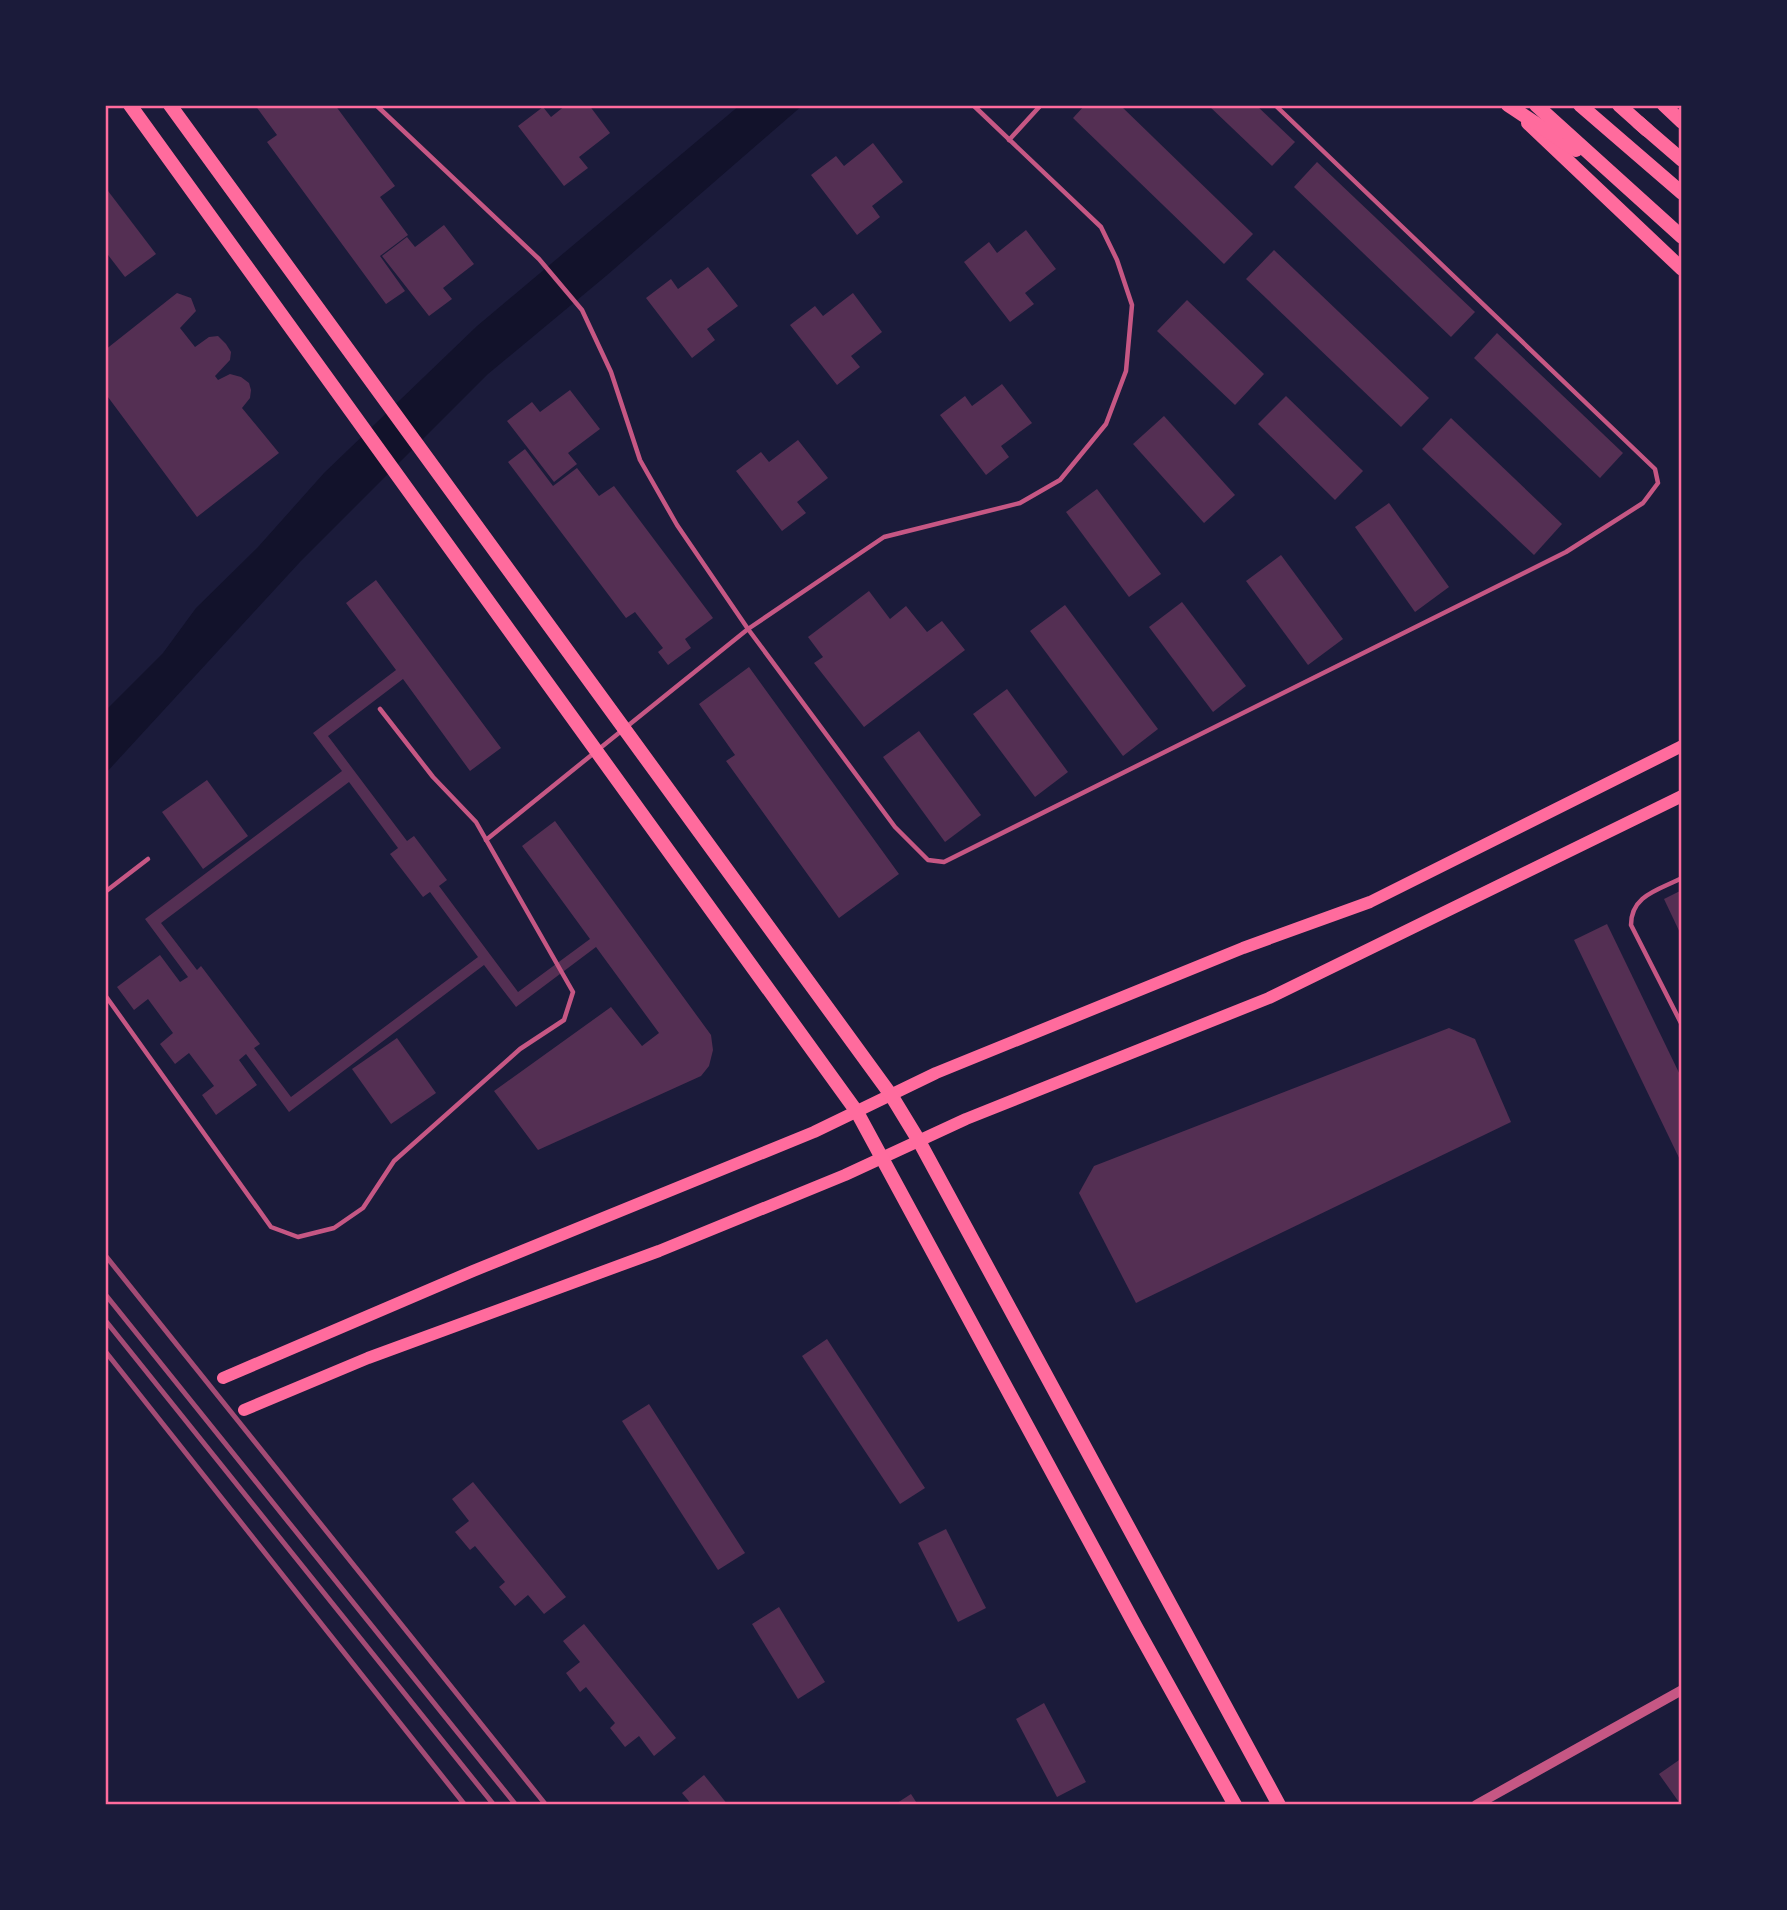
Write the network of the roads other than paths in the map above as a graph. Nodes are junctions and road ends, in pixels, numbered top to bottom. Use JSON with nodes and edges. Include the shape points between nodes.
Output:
{"nodes":[{"id":1,"x":130,"y":105,"type":"edge"},
{"id":2,"x":170,"y":105,"type":"edge"},
{"id":3,"x":376,"y":105,"type":"edge"},
{"id":4,"x":973,"y":105,"type":"edge"},
{"id":5,"x":1041,"y":105,"type":"edge"},
{"id":6,"x":1275,"y":105,"type":"edge"},
{"id":7,"x":1507,"y":105,"type":"edge"},
{"id":8,"x":1536,"y":105,"type":"edge"},
{"id":9,"x":1580,"y":105,"type":"edge"},
{"id":10,"x":1619,"y":105,"type":"edge"},
{"id":11,"x":1664,"y":105,"type":"edge"},
{"id":12,"x":1682,"y":122,"type":"edge"},
{"id":13,"x":1009,"y":140,"type":"junction"},
{"id":14,"x":1682,"y":160,"type":"edge"},
{"id":15,"x":1618,"y":178,"type":"junction"},
{"id":16,"x":1682,"y":193,"type":"edge"},
{"id":17,"x":1682,"y":237,"type":"edge"},
{"id":18,"x":1682,"y":269,"type":"edge"},
{"id":19,"x":748,"y":629,"type":"junction"},
{"id":20,"x":380,"y":709,"type":"dead end"},
{"id":21,"x":624,"y":728,"type":"junction"},
{"id":22,"x":1682,"y":746,"type":"edge"},
{"id":23,"x":597,"y":750,"type":"junction"},
{"id":24,"x":1682,"y":796,"type":"edge"},
{"id":25,"x":486,"y":840,"type":"junction"},
{"id":26,"x":148,"y":859,"type":"dead end"},
{"id":27,"x":1682,"y":878,"type":"edge"},
{"id":28,"x":105,"y":891,"type":"edge"},
{"id":29,"x":105,"y":995,"type":"edge"},
{"id":30,"x":1682,"y":1025,"type":"edge"},
{"id":31,"x":891,"y":1096,"type":"junction"},
{"id":32,"x":857,"y":1112,"type":"junction"},
{"id":33,"x":919,"y":1141,"type":"junction"},
{"id":34,"x":882,"y":1158,"type":"junction"},
{"id":35,"x":223,"y":1378,"type":"dead end"},
{"id":36,"x":244,"y":1410,"type":"dead end"},
{"id":37,"x":1682,"y":1690,"type":"edge"},
{"id":38,"x":1235,"y":1805,"type":"edge"},
{"id":39,"x":1279,"y":1805,"type":"edge"},
{"id":40,"x":1476,"y":1805,"type":"edge"}],
"edges":[{"from":1,"to":23,"type":"main road"},
{"from":2,"to":21,"type":"main road"},
{"from":3,"to":19,"type":"lane","via":[[539,258],[582,310],[611,372],[640,460],[677,525]]},
{"from":4,"to":13,"type":"lane"},
{"from":5,"to":13,"type":"lane"},
{"from":6,"to":19,"type":"lane","via":[[1655,469],[1658,482],[1643,503],[1566,552],[944,862],[928,860],[895,827]]},
{"from":7,"to":15,"type":"main road"},
{"from":7,"to":18,"type":"main road"},
{"from":8,"to":15,"type":"main road"},
{"from":9,"to":16,"type":"main road"},
{"from":10,"to":14,"type":"main road"},
{"from":11,"to":12,"type":"main road"},
{"from":13,"to":19,"type":"lane","via":[[1101,227],[1117,260],[1132,305],[1126,371],[1106,424],[1060,480],[1020,503],[884,537]]},
{"from":15,"to":17,"type":"main road"},
{"from":19,"to":21,"type":"lane"},
{"from":20,"to":25,"type":"lane","via":[[433,777],[476,822]]},
{"from":21,"to":23,"type":"lane"},
{"from":21,"to":31,"type":"main road"},
{"from":22,"to":31,"type":"main road","via":[[1370,902],[1243,948],[936,1073]]},
{"from":23,"to":25,"type":"lane"},
{"from":23,"to":32,"type":"main road"},
{"from":24,"to":33,"type":"main road","via":[[1269,998]]},
{"from":25,"to":29,"type":"lane","via":[[573,992],[564,1020],[520,1049],[394,1161],[363,1208],[334,1228],[298,1237],[271,1227]]},
{"from":26,"to":28,"type":"lane"},
{"from":27,"to":30,"type":"lane","via":[[1640,899],[1631,913],[1631,925]]},
{"from":31,"to":32,"type":"main road"},
{"from":31,"to":33,"type":"main road"},
{"from":32,"to":34,"type":"main road"},
{"from":32,"to":35,"type":"main road"},
{"from":33,"to":34,"type":"main road"},
{"from":33,"to":39,"type":"main road"},
{"from":34,"to":36,"type":"main road","via":[[659,1251],[368,1358]]},
{"from":34,"to":38,"type":"main road"},
{"from":37,"to":40,"type":"street"}]}
